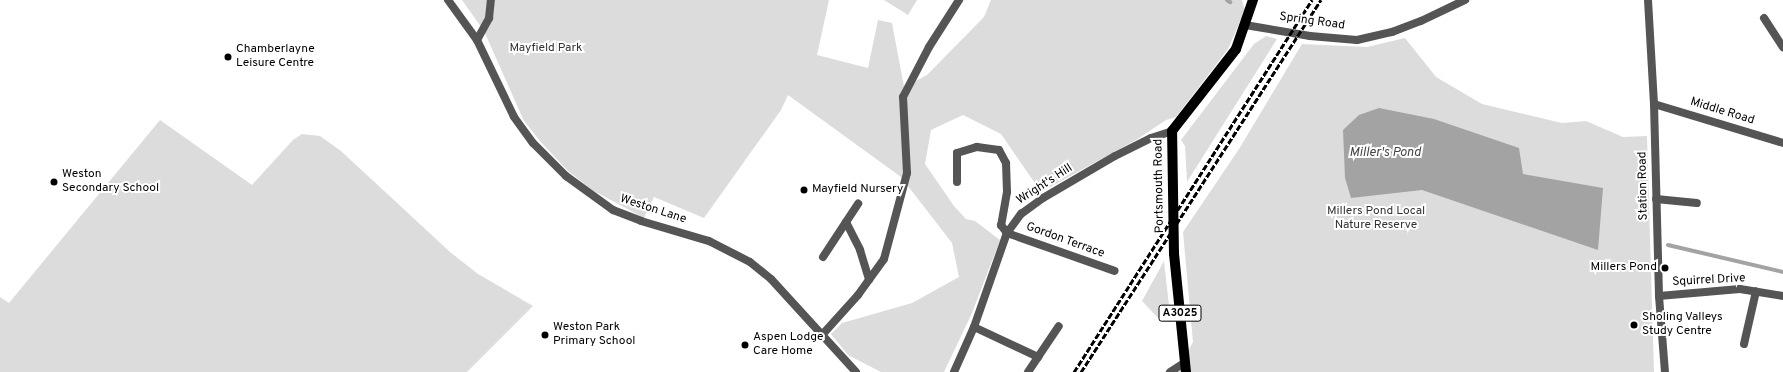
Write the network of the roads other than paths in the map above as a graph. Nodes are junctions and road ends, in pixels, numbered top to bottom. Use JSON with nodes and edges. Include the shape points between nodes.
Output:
{"nodes":[{"id":1,"x":448,"y":0,"type":"edge"},
{"id":2,"x":491,"y":0,"type":"edge"},
{"id":3,"x":958,"y":0,"type":"edge"},
{"id":4,"x":1253,"y":0,"type":"edge"},
{"id":5,"x":1465,"y":0,"type":"edge"},
{"id":6,"x":1648,"y":0,"type":"edge"},
{"id":7,"x":1764,"y":18,"type":"dead end"},
{"id":8,"x":1245,"y":25,"type":"junction"},
{"id":9,"x":477,"y":40,"type":"junction"},
{"id":10,"x":1783,"y":47,"type":"edge"},
{"id":11,"x":1654,"y":104,"type":"junction"},
{"id":12,"x":1172,"y":131,"type":"junction"},
{"id":13,"x":1783,"y":143,"type":"edge"},
{"id":14,"x":957,"y":182,"type":"dead end"},
{"id":15,"x":1656,"y":199,"type":"junction"},
{"id":16,"x":1697,"y":203,"type":"dead end"},
{"id":17,"x":858,"y":204,"type":"dead end"},
{"id":18,"x":846,"y":222,"type":"junction"},
{"id":19,"x":1007,"y":233,"type":"junction"},
{"id":20,"x":823,"y":258,"type":"dead end"},
{"id":21,"x":1115,"y":272,"type":"dead end"},
{"id":22,"x":869,"y":280,"type":"junction"},
{"id":23,"x":1756,"y":291,"type":"junction"},
{"id":24,"x":1659,"y":296,"type":"junction"},
{"id":25,"x":1783,"y":296,"type":"edge"},
{"id":26,"x":1058,"y":326,"type":"dead end"},
{"id":27,"x":974,"y":327,"type":"junction"},
{"id":28,"x":822,"y":335,"type":"junction"},
{"id":29,"x":1744,"y":344,"type":"dead end"},
{"id":30,"x":1038,"y":357,"type":"junction"},
{"id":31,"x":1185,"y":368,"type":"edge"},
{"id":32,"x":856,"y":372,"type":"edge"},
{"id":33,"x":954,"y":372,"type":"edge"},
{"id":34,"x":1028,"y":372,"type":"edge"},
{"id":35,"x":1170,"y":372,"type":"edge"},
{"id":36,"x":1665,"y":372,"type":"edge"}],
"edges":[{"from":1,"to":9,"type":"street","name":"Weston Lane"},
{"from":2,"to":9,"type":"street","via":[[489,18]]},
{"from":3,"to":22,"type":"street","via":[[929,47],[903,97],[907,173],[884,260]]},
{"from":4,"to":8,"type":"main road","name":"Portsmouth Road"},
{"from":5,"to":8,"type":"street","name":"Spring Road","via":[[1414,24],[1357,40],[1324,38]]},
{"from":6,"to":11,"type":"street","name":"Station Road"},
{"from":7,"to":10,"type":"street"},
{"from":8,"to":12,"type":"main road","name":"Portsmouth Road","via":[[1236,49]]},
{"from":9,"to":28,"type":"street","name":"Weston Lane","via":[[514,117],[533,143],[571,180],[605,206],[626,216],[709,241],[750,262],[771,279]]},
{"from":11,"to":13,"type":"street","name":"Middle Road"},
{"from":11,"to":15,"type":"street","name":"Station Road"},
{"from":12,"to":19,"type":"street","name":"Wright's Hill","via":[[1136,145],[1043,198],[1021,214]]},
{"from":12,"to":31,"type":"main road","name":"Portsmouth Road","number":"A3025","via":[[1174,254]]},
{"from":14,"to":19,"type":"street","via":[[957,153],[977,147],[999,150],[1006,163],[1007,192],[1001,226]]},
{"from":15,"to":16,"type":"street"},
{"from":15,"to":24,"type":"street","name":"Station Road"},
{"from":17,"to":18,"type":"street"},
{"from":18,"to":20,"type":"street"},
{"from":18,"to":22,"type":"street","via":[[860,250]]},
{"from":19,"to":21,"type":"street","name":"Gordon Terrace"},
{"from":19,"to":27,"type":"street","name":"Wright's Hill"},
{"from":22,"to":28,"type":"street"},
{"from":23,"to":24,"type":"street","name":"Squirrel Drive","via":[[1740,289]]},
{"from":23,"to":25,"type":"street","name":"Squirrel Drive"},
{"from":23,"to":29,"type":"street"},
{"from":24,"to":36,"type":"street","name":"Station Road"},
{"from":26,"to":30,"type":"street"},
{"from":27,"to":30,"type":"street"},
{"from":27,"to":33,"type":"street","name":"Wright's Hill"},
{"from":28,"to":32,"type":"street","name":"Weston Lane"},
{"from":30,"to":34,"type":"street"},
{"from":31,"to":35,"type":"street"}]}
